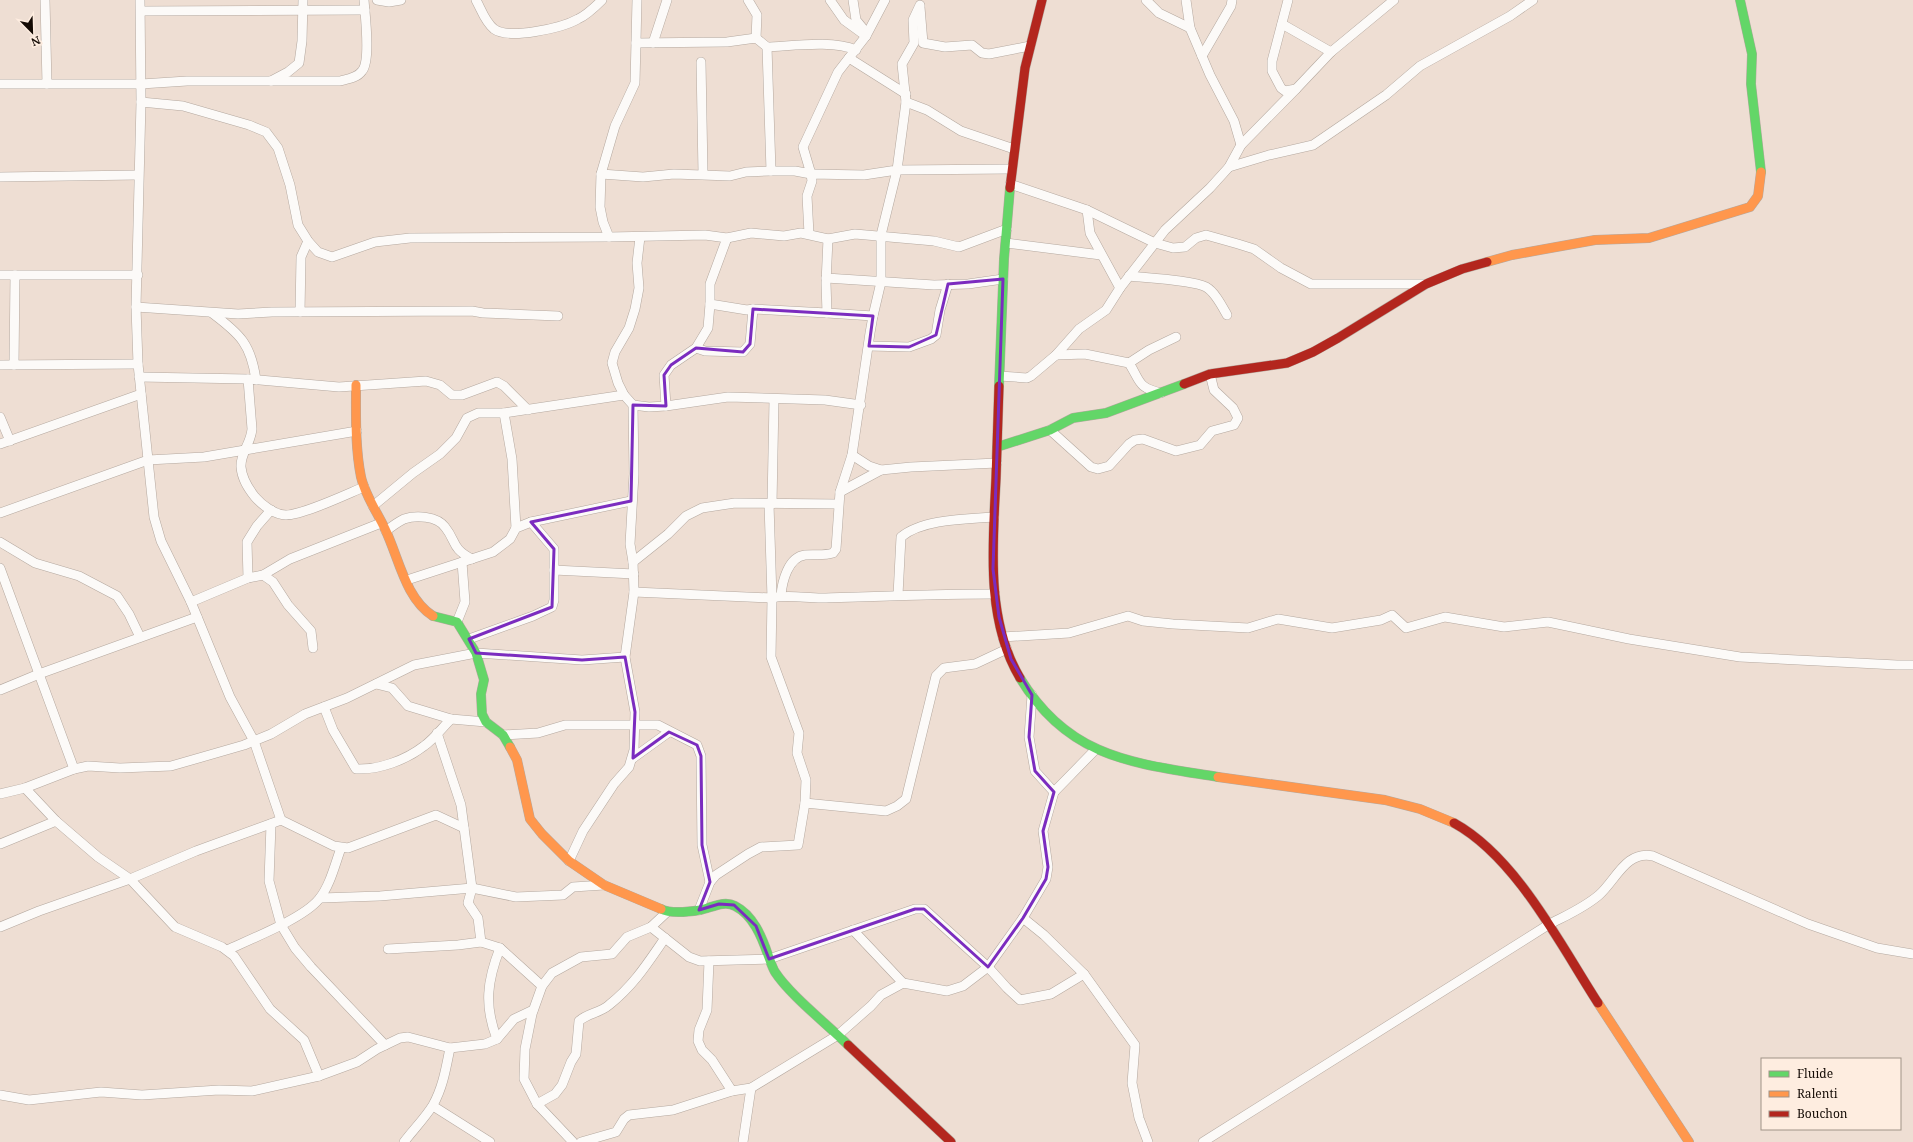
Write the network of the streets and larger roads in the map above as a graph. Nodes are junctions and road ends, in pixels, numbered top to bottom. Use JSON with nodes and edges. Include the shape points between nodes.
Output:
{"nodes":[{"id":1,"x":45,"y":0,"type":"edge"},
{"id":2,"x":140,"y":0,"type":"edge"},
{"id":3,"x":303,"y":0,"type":"edge"},
{"id":4,"x":364,"y":0,"type":"edge"},
{"id":5,"x":378,"y":0,"type":"edge"},
{"id":6,"x":401,"y":0,"type":"edge"},
{"id":7,"x":476,"y":0,"type":"edge"},
{"id":8,"x":602,"y":0,"type":"edge"},
{"id":9,"x":638,"y":0,"type":"edge"},
{"id":10,"x":667,"y":0,"type":"edge"},
{"id":11,"x":748,"y":0,"type":"edge"},
{"id":12,"x":830,"y":0,"type":"edge"},
{"id":13,"x":853,"y":0,"type":"edge"},
{"id":14,"x":885,"y":0,"type":"edge"},
{"id":15,"x":1042,"y":0,"type":"edge"},
{"id":16,"x":1146,"y":0,"type":"edge"},
{"id":17,"x":1186,"y":0,"type":"edge"},
{"id":18,"x":1232,"y":0,"type":"edge"},
{"id":19,"x":1288,"y":0,"type":"edge"},
{"id":20,"x":1394,"y":0,"type":"edge"},
{"id":21,"x":1533,"y":0,"type":"edge"},
{"id":22,"x":1740,"y":0,"type":"edge"},
{"id":23,"x":918,"y":3,"type":"edge"},
{"id":24,"x":303,"y":10,"type":"junction"},
{"id":25,"x":365,"y":10,"type":"junction"},
{"id":26,"x":140,"y":11,"type":"junction"},
{"id":27,"x":1282,"y":24,"type":"junction"},
{"id":28,"x":1190,"y":28,"type":"junction"},
{"id":29,"x":867,"y":34,"type":"junction"},
{"id":30,"x":756,"y":38,"type":"junction"},
{"id":31,"x":636,"y":43,"type":"junction"},
{"id":32,"x":653,"y":43,"type":"junction"},
{"id":33,"x":1030,"y":46,"type":"junction"},
{"id":34,"x":767,"y":47,"type":"junction"},
{"id":35,"x":856,"y":50,"type":"junction"},
{"id":36,"x":1331,"y":52,"type":"junction"},
{"id":37,"x":1202,"y":56,"type":"junction"},
{"id":38,"x":849,"y":58,"type":"junction"},
{"id":39,"x":701,"y":62,"type":"dead end"},
{"id":40,"x":270,"y":82,"type":"junction"},
{"id":41,"x":0,"y":84,"type":"edge"},
{"id":42,"x":47,"y":84,"type":"junction"},
{"id":43,"x":141,"y":84,"type":"junction"},
{"id":44,"x":1296,"y":89,"type":"junction"},
{"id":45,"x":906,"y":98,"type":"junction"},
{"id":46,"x":141,"y":102,"type":"junction"},
{"id":47,"x":1241,"y":146,"type":"junction"},
{"id":48,"x":1014,"y":149,"type":"junction"},
{"id":49,"x":1229,"y":167,"type":"junction"},
{"id":50,"x":1011,"y":169,"type":"junction"},
{"id":51,"x":897,"y":170,"type":"junction"},
{"id":52,"x":771,"y":171,"type":"junction"},
{"id":53,"x":601,"y":174,"type":"junction"},
{"id":54,"x":703,"y":174,"type":"junction"},
{"id":55,"x":811,"y":174,"type":"junction"},
{"id":56,"x":138,"y":175,"type":"junction"},
{"id":57,"x":0,"y":177,"type":"edge"},
{"id":58,"x":1010,"y":184,"type":"junction"},
{"id":59,"x":1087,"y":210,"type":"junction"},
{"id":60,"x":1007,"y":230,"type":"junction"},
{"id":61,"x":809,"y":234,"type":"junction"},
{"id":62,"x":881,"y":235,"type":"junction"},
{"id":63,"x":609,"y":236,"type":"junction"},
{"id":64,"x":640,"y":237,"type":"junction"},
{"id":65,"x":727,"y":238,"type":"junction"},
{"id":66,"x":828,"y":239,"type":"junction"},
{"id":67,"x":308,"y":241,"type":"junction"},
{"id":68,"x":1006,"y":243,"type":"junction"},
{"id":69,"x":1155,"y":243,"type":"junction"},
{"id":70,"x":1101,"y":255,"type":"junction"},
{"id":71,"x":0,"y":275,"type":"edge"},
{"id":72,"x":15,"y":275,"type":"junction"},
{"id":73,"x":138,"y":275,"type":"junction"},
{"id":74,"x":1129,"y":276,"type":"junction"},
{"id":75,"x":826,"y":278,"type":"junction"},
{"id":76,"x":1003,"y":279,"type":"junction"},
{"id":77,"x":881,"y":282,"type":"junction"},
{"id":78,"x":948,"y":284,"type":"junction"},
{"id":79,"x":1426,"y":284,"type":"junction"},
{"id":80,"x":1120,"y":288,"type":"junction"},
{"id":81,"x":710,"y":304,"type":"junction"},
{"id":82,"x":136,"y":307,"type":"junction"},
{"id":83,"x":753,"y":309,"type":"junction"},
{"id":84,"x":300,"y":312,"type":"junction"},
{"id":85,"x":212,"y":313,"type":"junction"},
{"id":86,"x":828,"y":313,"type":"junction"},
{"id":87,"x":1227,"y":315,"type":"dead end"},
{"id":88,"x":558,"y":316,"type":"dead end"},
{"id":89,"x":873,"y":316,"type":"junction"},
{"id":90,"x":1176,"y":338,"type":"dead end"},
{"id":91,"x":868,"y":346,"type":"junction"},
{"id":92,"x":696,"y":348,"type":"junction"},
{"id":93,"x":1056,"y":355,"type":"junction"},
{"id":94,"x":1129,"y":363,"type":"junction"},
{"id":95,"x":138,"y":364,"type":"junction"},
{"id":96,"x":0,"y":365,"type":"edge"},
{"id":97,"x":14,"y":365,"type":"junction"},
{"id":98,"x":1210,"y":374,"type":"junction"},
{"id":99,"x":1000,"y":376,"type":"junction"},
{"id":100,"x":139,"y":377,"type":"junction"},
{"id":101,"x":252,"y":380,"type":"junction"},
{"id":102,"x":356,"y":385,"type":"junction"},
{"id":103,"x":1163,"y":393,"type":"junction"},
{"id":104,"x":141,"y":394,"type":"junction"},
{"id":105,"x":624,"y":395,"type":"junction"},
{"id":106,"x":774,"y":400,"type":"junction"},
{"id":107,"x":633,"y":405,"type":"junction"},
{"id":108,"x":861,"y":405,"type":"junction"},
{"id":109,"x":666,"y":406,"type":"junction"},
{"id":110,"x":528,"y":410,"type":"junction"},
{"id":111,"x":504,"y":414,"type":"junction"},
{"id":112,"x":0,"y":417,"type":"edge"},
{"id":113,"x":1050,"y":430,"type":"junction"},
{"id":114,"x":357,"y":431,"type":"junction"},
{"id":115,"x":10,"y":441,"type":"junction"},
{"id":116,"x":0,"y":444,"type":"edge"},
{"id":117,"x":997,"y":447,"type":"junction"},
{"id":118,"x":244,"y":451,"type":"junction"},
{"id":119,"x":852,"y":455,"type":"junction"},
{"id":120,"x":148,"y":460,"type":"junction"},
{"id":121,"x":997,"y":463,"type":"junction"},
{"id":122,"x":881,"y":470,"type":"junction"},
{"id":123,"x":364,"y":487,"type":"junction"},
{"id":124,"x":840,"y":492,"type":"junction"},
{"id":125,"x":631,"y":502,"type":"junction"},
{"id":126,"x":771,"y":504,"type":"junction"},
{"id":127,"x":838,"y":504,"type":"junction"},
{"id":128,"x":373,"y":506,"type":"junction"},
{"id":129,"x":270,"y":510,"type":"junction"},
{"id":130,"x":0,"y":512,"type":"edge"},
{"id":131,"x":994,"y":517,"type":"junction"},
{"id":132,"x":531,"y":522,"type":"junction"},
{"id":133,"x":384,"y":527,"type":"junction"},
{"id":134,"x":516,"y":528,"type":"junction"},
{"id":135,"x":0,"y":542,"type":"edge"},
{"id":136,"x":472,"y":559,"type":"junction"},
{"id":137,"x":462,"y":562,"type":"junction"},
{"id":138,"x":633,"y":562,"type":"junction"},
{"id":139,"x":0,"y":568,"type":"edge"},
{"id":140,"x":554,"y":570,"type":"junction"},
{"id":141,"x":263,"y":574,"type":"junction"},
{"id":142,"x":634,"y":574,"type":"junction"},
{"id":143,"x":248,"y":578,"type":"junction"},
{"id":144,"x":407,"y":580,"type":"junction"},
{"id":145,"x":634,"y":592,"type":"junction"},
{"id":146,"x":995,"y":594,"type":"junction"},
{"id":147,"x":898,"y":595,"type":"junction"},
{"id":148,"x":776,"y":597,"type":"junction"},
{"id":149,"x":191,"y":602,"type":"junction"},
{"id":150,"x":197,"y":617,"type":"junction"},
{"id":151,"x":457,"y":622,"type":"junction"},
{"id":152,"x":140,"y":637,"type":"junction"},
{"id":153,"x":1003,"y":637,"type":"junction"},
{"id":154,"x":468,"y":639,"type":"junction"},
{"id":155,"x":313,"y":648,"type":"dead end"},
{"id":156,"x":1007,"y":649,"type":"junction"},
{"id":157,"x":476,"y":653,"type":"junction"},
{"id":158,"x":625,"y":657,"type":"junction"},
{"id":159,"x":1913,"y":665,"type":"edge"},
{"id":160,"x":39,"y":674,"type":"junction"},
{"id":161,"x":376,"y":684,"type":"junction"},
{"id":162,"x":0,"y":690,"type":"edge"},
{"id":163,"x":1032,"y":695,"type":"junction"},
{"id":164,"x":324,"y":707,"type":"junction"},
{"id":165,"x":451,"y":719,"type":"junction"},
{"id":166,"x":486,"y":722,"type":"junction"},
{"id":167,"x":636,"y":724,"type":"junction"},
{"id":168,"x":669,"y":732,"type":"junction"},
{"id":169,"x":437,"y":733,"type":"junction"},
{"id":170,"x":503,"y":735,"type":"junction"},
{"id":171,"x":254,"y":742,"type":"junction"},
{"id":172,"x":1096,"y":749,"type":"junction"},
{"id":173,"x":633,"y":758,"type":"junction"},
{"id":174,"x":74,"y":769,"type":"junction"},
{"id":175,"x":25,"y":788,"type":"junction"},
{"id":176,"x":1054,"y":792,"type":"junction"},
{"id":177,"x":0,"y":794,"type":"edge"},
{"id":178,"x":805,"y":804,"type":"junction"},
{"id":179,"x":282,"y":820,"type":"junction"},
{"id":180,"x":56,"y":821,"type":"junction"},
{"id":181,"x":271,"y":824,"type":"junction"},
{"id":182,"x":464,"y":828,"type":"junction"},
{"id":183,"x":0,"y":844,"type":"edge"},
{"id":184,"x":341,"y":848,"type":"junction"},
{"id":185,"x":569,"y":861,"type":"junction"},
{"id":186,"x":130,"y":879,"type":"junction"},
{"id":187,"x":710,"y":882,"type":"junction"},
{"id":188,"x":604,"y":885,"type":"junction"},
{"id":189,"x":472,"y":888,"type":"junction"},
{"id":190,"x":320,"y":898,"type":"junction"},
{"id":191,"x":699,"y":910,"type":"junction"},
{"id":192,"x":667,"y":912,"type":"junction"},
{"id":193,"x":1023,"y":918,"type":"junction"},
{"id":194,"x":281,"y":925,"type":"junction"},
{"id":195,"x":1548,"y":925,"type":"junction"},
{"id":196,"x":651,"y":927,"type":"junction"},
{"id":197,"x":0,"y":928,"type":"edge"},
{"id":198,"x":853,"y":930,"type":"junction"},
{"id":199,"x":665,"y":938,"type":"junction"},
{"id":200,"x":482,"y":942,"type":"junction"},
{"id":201,"x":388,"y":948,"type":"dead end"},
{"id":202,"x":500,"y":948,"type":"junction"},
{"id":203,"x":227,"y":950,"type":"junction"},
{"id":204,"x":1913,"y":954,"type":"edge"},
{"id":205,"x":769,"y":959,"type":"junction"},
{"id":206,"x":709,"y":961,"type":"junction"},
{"id":207,"x":988,"y":967,"type":"junction"},
{"id":208,"x":1084,"y":974,"type":"junction"},
{"id":209,"x":903,"y":983,"type":"junction"},
{"id":210,"x":542,"y":986,"type":"junction"},
{"id":211,"x":533,"y":1010,"type":"junction"},
{"id":212,"x":838,"y":1036,"type":"junction"},
{"id":213,"x":497,"y":1039,"type":"junction"},
{"id":214,"x":385,"y":1045,"type":"junction"},
{"id":215,"x":450,"y":1048,"type":"junction"},
{"id":216,"x":319,"y":1076,"type":"junction"},
{"id":217,"x":751,"y":1088,"type":"junction"},
{"id":218,"x":732,"y":1091,"type":"junction"},
{"id":219,"x":0,"y":1095,"type":"edge"},
{"id":220,"x":537,"y":1104,"type":"junction"},
{"id":221,"x":433,"y":1106,"type":"junction"},
{"id":222,"x":404,"y":1142,"type":"edge"},
{"id":223,"x":490,"y":1142,"type":"edge"},
{"id":224,"x":573,"y":1142,"type":"edge"},
{"id":225,"x":581,"y":1142,"type":"edge"},
{"id":226,"x":743,"y":1142,"type":"edge"},
{"id":227,"x":951,"y":1142,"type":"edge"},
{"id":228,"x":1148,"y":1142,"type":"edge"},
{"id":229,"x":1203,"y":1142,"type":"edge"},
{"id":230,"x":1689,"y":1142,"type":"edge"}],
"edges":[{"from":1,"to":42,"type":"street"},
{"from":2,"to":26,"type":"street"},
{"from":3,"to":24,"type":"street"},
{"from":4,"to":25,"type":"street"},
{"from":5,"to":6,"type":"street"},
{"from":7,"to":8,"type":"street","via":[[494,29],[512,34],[567,24],[578,19]]},
{"from":9,"to":31,"type":"street"},
{"from":10,"to":32,"type":"street"},
{"from":11,"to":30,"type":"street","via":[[757,15]]},
{"from":12,"to":29,"type":"street","via":[[844,20]]},
{"from":13,"to":29,"type":"street","via":[[856,20]]},
{"from":14,"to":29,"type":"street"},
{"from":15,"to":33,"type":"street"},
{"from":16,"to":28,"type":"street","via":[[1159,13]]},
{"from":17,"to":28,"type":"street"},
{"from":18,"to":37,"type":"street"},
{"from":19,"to":27,"type":"street"},
{"from":20,"to":36,"type":"street"},
{"from":21,"to":49,"type":"street","via":[[1510,16],[1420,66],[1386,95],[1313,145]]},
{"from":22,"to":79,"type":"street","via":[[1752,54],[1751,84],[1761,162],[1756,202],[1737,212],[1649,238],[1595,240],[1512,255],[1462,269]]},
{"from":23,"to":33,"type":"street","via":[[922,43],[945,47],[972,46],[982,53],[989,54]]},
{"from":23,"to":45,"type":"street","via":[[913,20],[914,42],[902,60]]},
{"from":24,"to":25,"type":"street"},
{"from":24,"to":26,"type":"street"},
{"from":24,"to":40,"type":"street","via":[[299,63]]},
{"from":25,"to":40,"type":"street","via":[[366,59],[363,71],[353,78],[340,82]]},
{"from":26,"to":43,"type":"street"},
{"from":27,"to":36,"type":"street"},
{"from":27,"to":44,"type":"street","via":[[1272,70],[1280,88],[1285,91]]},
{"from":28,"to":37,"type":"street"},
{"from":29,"to":35,"type":"street"},
{"from":30,"to":32,"type":"street","via":[[727,42]]},
{"from":30,"to":34,"type":"street"},
{"from":31,"to":32,"type":"street"},
{"from":31,"to":53,"type":"street","via":[[635,83],[615,126]]},
{"from":33,"to":48,"type":"street","via":[[1025,64]]},
{"from":34,"to":35,"type":"street","via":[[840,46]]},
{"from":34,"to":52,"type":"street"},
{"from":35,"to":38,"type":"street"},
{"from":36,"to":44,"type":"street"},
{"from":37,"to":47,"type":"street","via":[[1234,121]]},
{"from":38,"to":45,"type":"street"},
{"from":38,"to":55,"type":"street","via":[[838,72],[803,147]]},
{"from":39,"to":54,"type":"street"},
{"from":40,"to":43,"type":"street","via":[[187,81]]},
{"from":41,"to":42,"type":"street"},
{"from":42,"to":43,"type":"street"},
{"from":43,"to":46,"type":"street"},
{"from":44,"to":47,"type":"street"},
{"from":45,"to":48,"type":"street","via":[[961,131]]},
{"from":45,"to":51,"type":"street"},
{"from":46,"to":56,"type":"street"},
{"from":46,"to":67,"type":"street","via":[[183,106],[266,132],[278,148],[290,185],[298,225]]},
{"from":47,"to":49,"type":"street"},
{"from":48,"to":50,"type":"street"},
{"from":49,"to":69,"type":"street","via":[[1164,230]]},
{"from":50,"to":51,"type":"street"},
{"from":50,"to":58,"type":"street"},
{"from":51,"to":55,"type":"street","via":[[864,175]]},
{"from":51,"to":62,"type":"street"},
{"from":52,"to":54,"type":"street","via":[[746,172],[730,176]]},
{"from":52,"to":55,"type":"street"},
{"from":53,"to":54,"type":"street","via":[[643,177]]},
{"from":53,"to":63,"type":"street","via":[[600,207]]},
{"from":55,"to":61,"type":"street","via":[[812,181],[807,196]]},
{"from":56,"to":57,"type":"street"},
{"from":56,"to":73,"type":"street"},
{"from":58,"to":59,"type":"street"},
{"from":58,"to":60,"type":"street"},
{"from":59,"to":69,"type":"street"},
{"from":59,"to":70,"type":"street","via":[[1090,233]]},
{"from":60,"to":62,"type":"street","via":[[959,247]]},
{"from":60,"to":68,"type":"street"},
{"from":61,"to":65,"type":"street","via":[[784,236],[751,233]]},
{"from":61,"to":66,"type":"street"},
{"from":62,"to":66,"type":"street","via":[[855,234]]},
{"from":62,"to":77,"type":"street"},
{"from":63,"to":64,"type":"street"},
{"from":63,"to":67,"type":"street","via":[[410,238],[375,242],[332,257],[318,252]]},
{"from":64,"to":65,"type":"street","via":[[705,235]]},
{"from":64,"to":105,"type":"street","via":[[637,263],[639,288],[635,309],[612,363],[614,376]]},
{"from":65,"to":81,"type":"street","via":[[710,284]]},
{"from":66,"to":75,"type":"street"},
{"from":67,"to":84,"type":"street","via":[[301,257]]},
{"from":68,"to":70,"type":"street"},
{"from":68,"to":76,"type":"street"},
{"from":69,"to":74,"type":"street"},
{"from":69,"to":79,"type":"street","via":[[1180,248],[1206,235],[1254,249],[1281,268],[1319,286]]},
{"from":70,"to":80,"type":"street"},
{"from":71,"to":72,"type":"street"},
{"from":72,"to":73,"type":"street"},
{"from":72,"to":97,"type":"street"},
{"from":73,"to":82,"type":"street"},
{"from":74,"to":80,"type":"street"},
{"from":74,"to":87,"type":"street","via":[[1186,282],[1207,287]]},
{"from":75,"to":77,"type":"street"},
{"from":75,"to":86,"type":"street"},
{"from":76,"to":78,"type":"street"},
{"from":76,"to":99,"type":"street"},
{"from":77,"to":78,"type":"street"},
{"from":77,"to":89,"type":"street"},
{"from":78,"to":91,"type":"street","via":[[936,334],[931,339],[909,347]]},
{"from":79,"to":98,"type":"street","via":[[1367,322],[1313,352],[1287,363]]},
{"from":80,"to":93,"type":"street","via":[[1106,310],[1079,329]]},
{"from":81,"to":83,"type":"street"},
{"from":81,"to":92,"type":"street","via":[[708,328]]},
{"from":82,"to":85,"type":"street"},
{"from":82,"to":95,"type":"street"},
{"from":83,"to":86,"type":"street"},
{"from":83,"to":92,"type":"street","via":[[750,344],[743,352],[705,351]]},
{"from":84,"to":85,"type":"street"},
{"from":84,"to":88,"type":"street","via":[[472,311]]},
{"from":85,"to":101,"type":"street","via":[[241,338],[250,350]]},
{"from":86,"to":89,"type":"street"},
{"from":89,"to":91,"type":"street"},
{"from":90,"to":94,"type":"street","via":[[1149,350]]},
{"from":91,"to":108,"type":"street"},
{"from":92,"to":109,"type":"street","via":[[670,365],[664,375]]},
{"from":93,"to":94,"type":"street","via":[[1085,354]]},
{"from":93,"to":99,"type":"street","via":[[1027,378]]},
{"from":94,"to":103,"type":"street","via":[[1138,381],[1146,389]]},
{"from":95,"to":97,"type":"street"},
{"from":95,"to":100,"type":"street"},
{"from":96,"to":97,"type":"street"},
{"from":98,"to":103,"type":"street"},
{"from":98,"to":113,"type":"street","via":[[1214,390],[1233,408],[1238,418],[1234,425],[1212,431],[1200,445],[1176,451],[1143,439],[1135,440],[1109,466],[1098,469],[1091,467]]},
{"from":99,"to":117,"type":"street"},
{"from":100,"to":101,"type":"street"},
{"from":100,"to":104,"type":"street"},
{"from":101,"to":102,"type":"street","via":[[339,387]]},
{"from":101,"to":118,"type":"street","via":[[252,430]]},
{"from":102,"to":110,"type":"street","via":[[426,381],[440,385],[452,395],[462,395],[497,382]]},
{"from":102,"to":114,"type":"street"},
{"from":103,"to":113,"type":"street","via":[[1106,413],[1073,418]]},
{"from":104,"to":115,"type":"street"},
{"from":104,"to":120,"type":"street"},
{"from":105,"to":107,"type":"street"},
{"from":105,"to":110,"type":"street"},
{"from":106,"to":108,"type":"street","via":[[825,400]]},
{"from":106,"to":109,"type":"street","via":[[716,398]]},
{"from":106,"to":126,"type":"street"},
{"from":107,"to":109,"type":"street"},
{"from":107,"to":125,"type":"street","via":[[634,474]]},
{"from":108,"to":119,"type":"street"},
{"from":110,"to":111,"type":"street"},
{"from":111,"to":128,"type":"street","via":[[478,413],[467,418],[456,438],[440,454],[412,473]]},
{"from":111,"to":134,"type":"street","via":[[512,459]]},
{"from":112,"to":115,"type":"street"},
{"from":113,"to":117,"type":"street"},
{"from":114,"to":118,"type":"street"},
{"from":114,"to":123,"type":"street","via":[[359,464]]},
{"from":115,"to":116,"type":"street"},
{"from":117,"to":121,"type":"street"},
{"from":118,"to":120,"type":"street","via":[[204,457]]},
{"from":118,"to":129,"type":"street","via":[[240,466],[244,482],[257,499]]},
{"from":119,"to":122,"type":"street"},
{"from":119,"to":124,"type":"street"},
{"from":120,"to":130,"type":"street"},
{"from":120,"to":149,"type":"street","via":[[157,531]]},
{"from":121,"to":122,"type":"street"},
{"from":121,"to":131,"type":"street"},
{"from":122,"to":124,"type":"street"},
{"from":123,"to":128,"type":"street"},
{"from":123,"to":129,"type":"street","via":[[301,512],[287,515]]},
{"from":124,"to":127,"type":"street"},
{"from":125,"to":132,"type":"street"},
{"from":125,"to":138,"type":"street","via":[[630,544]]},
{"from":126,"to":127,"type":"street"},
{"from":126,"to":138,"type":"street","via":[[735,503],[702,508],[686,516]]},
{"from":126,"to":148,"type":"street"},
{"from":127,"to":148,"type":"street","via":[[836,549],[833,553],[803,555],[794,560]]},
{"from":128,"to":133,"type":"street"},
{"from":129,"to":143,"type":"street","via":[[247,542]]},
{"from":131,"to":146,"type":"street"},
{"from":131,"to":147,"type":"street","via":[[937,523],[908,530],[901,537]]},
{"from":132,"to":134,"type":"street"},
{"from":132,"to":140,"type":"street","via":[[554,549]]},
{"from":133,"to":136,"type":"street","via":[[417,517],[433,519],[444,525],[459,552]]},
{"from":133,"to":141,"type":"street","via":[[290,559]]},
{"from":133,"to":144,"type":"street"},
{"from":134,"to":136,"type":"street","via":[[510,539],[494,552]]},
{"from":135,"to":152,"type":"street","via":[[35,563],[79,576],[117,596]]},
{"from":136,"to":137,"type":"street"},
{"from":137,"to":144,"type":"street"},
{"from":137,"to":151,"type":"street","via":[[465,602]]},
{"from":138,"to":142,"type":"street"},
{"from":139,"to":160,"type":"street"},
{"from":140,"to":142,"type":"street"},
{"from":140,"to":154,"type":"street","via":[[552,607]]},
{"from":141,"to":143,"type":"street"},
{"from":141,"to":155,"type":"street","via":[[273,582],[288,605],[311,631]]},
{"from":142,"to":145,"type":"street"},
{"from":143,"to":149,"type":"street"},
{"from":144,"to":151,"type":"street","via":[[424,610],[433,616]]},
{"from":145,"to":148,"type":"street"},
{"from":145,"to":158,"type":"street"},
{"from":146,"to":147,"type":"street"},
{"from":146,"to":153,"type":"street"},
{"from":147,"to":148,"type":"street","via":[[809,599]]},
{"from":148,"to":178,"type":"street","via":[[771,657],[799,733],[797,752],[806,780]]},
{"from":149,"to":150,"type":"street"},
{"from":150,"to":152,"type":"street"},
{"from":150,"to":171,"type":"street","via":[[233,703]]},
{"from":151,"to":154,"type":"street"},
{"from":152,"to":160,"type":"street"},
{"from":153,"to":156,"type":"street"},
{"from":153,"to":159,"type":"street","via":[[1069,633],[1128,616],[1144,621],[1173,624],[1248,628],[1278,619],[1332,628],[1392,616],[1406,628],[1445,617],[1504,627],[1548,622],[1740,657]]},
{"from":154,"to":157,"type":"street"},
{"from":156,"to":163,"type":"street"},
{"from":156,"to":178,"type":"street","via":[[975,664],[944,668],[936,676],[906,799],[897,806],[886,811]]},
{"from":157,"to":158,"type":"street","via":[[582,660]]},
{"from":157,"to":161,"type":"street","via":[[414,665]]},
{"from":157,"to":166,"type":"street","via":[[484,680],[481,710]]},
{"from":158,"to":167,"type":"street"},
{"from":160,"to":162,"type":"street"},
{"from":160,"to":174,"type":"street"},
{"from":161,"to":164,"type":"street"},
{"from":161,"to":165,"type":"street","via":[[392,688],[408,706]]},
{"from":163,"to":172,"type":"street","via":[[1056,721]]},
{"from":163,"to":176,"type":"street","via":[[1029,737],[1035,771]]},
{"from":164,"to":169,"type":"street","via":[[333,730],[356,769],[368,769],[398,760],[424,746]]},
{"from":164,"to":171,"type":"street","via":[[305,714]]},
{"from":165,"to":166,"type":"street"},
{"from":165,"to":169,"type":"street"},
{"from":166,"to":170,"type":"street"},
{"from":167,"to":168,"type":"street","via":[[658,725]]},
{"from":167,"to":170,"type":"street","via":[[565,725],[538,733]]},
{"from":167,"to":173,"type":"street"},
{"from":168,"to":173,"type":"street"},
{"from":168,"to":187,"type":"street","via":[[697,745],[701,756],[702,845]]},
{"from":169,"to":182,"type":"street","via":[[462,804]]},
{"from":170,"to":185,"type":"street","via":[[516,760],[530,819]]},
{"from":171,"to":174,"type":"street","via":[[171,766],[88,766]]},
{"from":171,"to":179,"type":"street"},
{"from":172,"to":176,"type":"street"},
{"from":172,"to":195,"type":"street","via":[[1123,760],[1163,768],[1399,802],[1423,808],[1484,842]]},
{"from":173,"to":185,"type":"street","via":[[583,831]]},
{"from":174,"to":175,"type":"street"},
{"from":175,"to":177,"type":"street"},
{"from":175,"to":180,"type":"street"},
{"from":176,"to":193,"type":"street","via":[[1043,831],[1048,867],[1046,879]]},
{"from":178,"to":187,"type":"street","via":[[798,845],[761,847],[716,875]]},
{"from":179,"to":181,"type":"street"},
{"from":179,"to":184,"type":"street"},
{"from":180,"to":183,"type":"street"},
{"from":180,"to":186,"type":"street","via":[[98,857]]},
{"from":181,"to":186,"type":"street","via":[[196,851]]},
{"from":181,"to":194,"type":"street","via":[[269,881]]},
{"from":182,"to":184,"type":"street","via":[[436,816],[362,844]]},
{"from":182,"to":189,"type":"street"},
{"from":184,"to":190,"type":"street"},
{"from":185,"to":188,"type":"street"},
{"from":186,"to":197,"type":"street","via":[[39,911]]},
{"from":186,"to":203,"type":"street","via":[[175,927]]},
{"from":187,"to":191,"type":"street"},
{"from":188,"to":189,"type":"street","via":[[573,887],[563,896],[516,897]]},
{"from":188,"to":192,"type":"street"},
{"from":189,"to":190,"type":"street"},
{"from":189,"to":200,"type":"street","via":[[468,903],[478,918]]},
{"from":190,"to":194,"type":"street","via":[[314,905]]},
{"from":191,"to":192,"type":"street"},
{"from":191,"to":205,"type":"street","via":[[720,904],[734,905],[756,926]]},
{"from":192,"to":196,"type":"street"},
{"from":193,"to":207,"type":"street"},
{"from":193,"to":208,"type":"street"},
{"from":194,"to":203,"type":"street"},
{"from":194,"to":214,"type":"street","via":[[311,967]]},
{"from":195,"to":204,"type":"street","via":[[1587,904],[1626,863],[1646,854],[1808,924],[1877,948]]},
{"from":195,"to":229,"type":"street"},
{"from":195,"to":230,"type":"street"},
{"from":196,"to":199,"type":"street"},
{"from":196,"to":210,"type":"street","via":[[627,937],[612,954],[581,957],[561,967],[552,973]]},
{"from":198,"to":205,"type":"street"},
{"from":198,"to":207,"type":"street","via":[[915,909],[924,909]]},
{"from":198,"to":209,"type":"street"},
{"from":199,"to":206,"type":"street","via":[[689,957]]},
{"from":199,"to":220,"type":"street","via":[[635,982],[608,1007],[579,1021],[576,1054],[562,1085],[555,1094]]},
{"from":200,"to":201,"type":"street"},
{"from":200,"to":202,"type":"street"},
{"from":202,"to":210,"type":"street"},
{"from":202,"to":213,"type":"street","via":[[492,969],[489,988],[490,1021]]},
{"from":203,"to":216,"type":"street","via":[[234,956],[270,1010],[304,1040]]},
{"from":205,"to":206,"type":"street"},
{"from":205,"to":212,"type":"street","via":[[774,971],[787,987]]},
{"from":206,"to":218,"type":"street","via":[[707,1010],[699,1030],[698,1041]]},
{"from":207,"to":208,"type":"street","via":[[1020,1000],[1051,994]]},
{"from":207,"to":209,"type":"street","via":[[963,986],[947,991]]},
{"from":208,"to":228,"type":"street","via":[[1135,1045],[1132,1083],[1139,1118]]},
{"from":209,"to":212,"type":"street","via":[[881,995]]},
{"from":210,"to":211,"type":"street"},
{"from":211,"to":213,"type":"street","via":[[514,1019]]},
{"from":211,"to":220,"type":"street","via":[[525,1050],[524,1079]]},
{"from":212,"to":217,"type":"street"},
{"from":212,"to":227,"type":"street"},
{"from":213,"to":215,"type":"street","via":[[476,1046]]},
{"from":214,"to":215,"type":"street","via":[[408,1037]]},
{"from":214,"to":216,"type":"street","via":[[357,1062]]},
{"from":215,"to":221,"type":"street","via":[[445,1077]]},
{"from":216,"to":219,"type":"street","via":[[252,1091],[219,1090],[142,1095],[101,1092],[28,1100]]},
{"from":217,"to":218,"type":"street"},
{"from":217,"to":226,"type":"street"},
{"from":218,"to":225,"type":"street","via":[[673,1110],[629,1115],[616,1132]]},
{"from":220,"to":224,"type":"street"},
{"from":221,"to":222,"type":"street"},
{"from":221,"to":223,"type":"street"}]}
